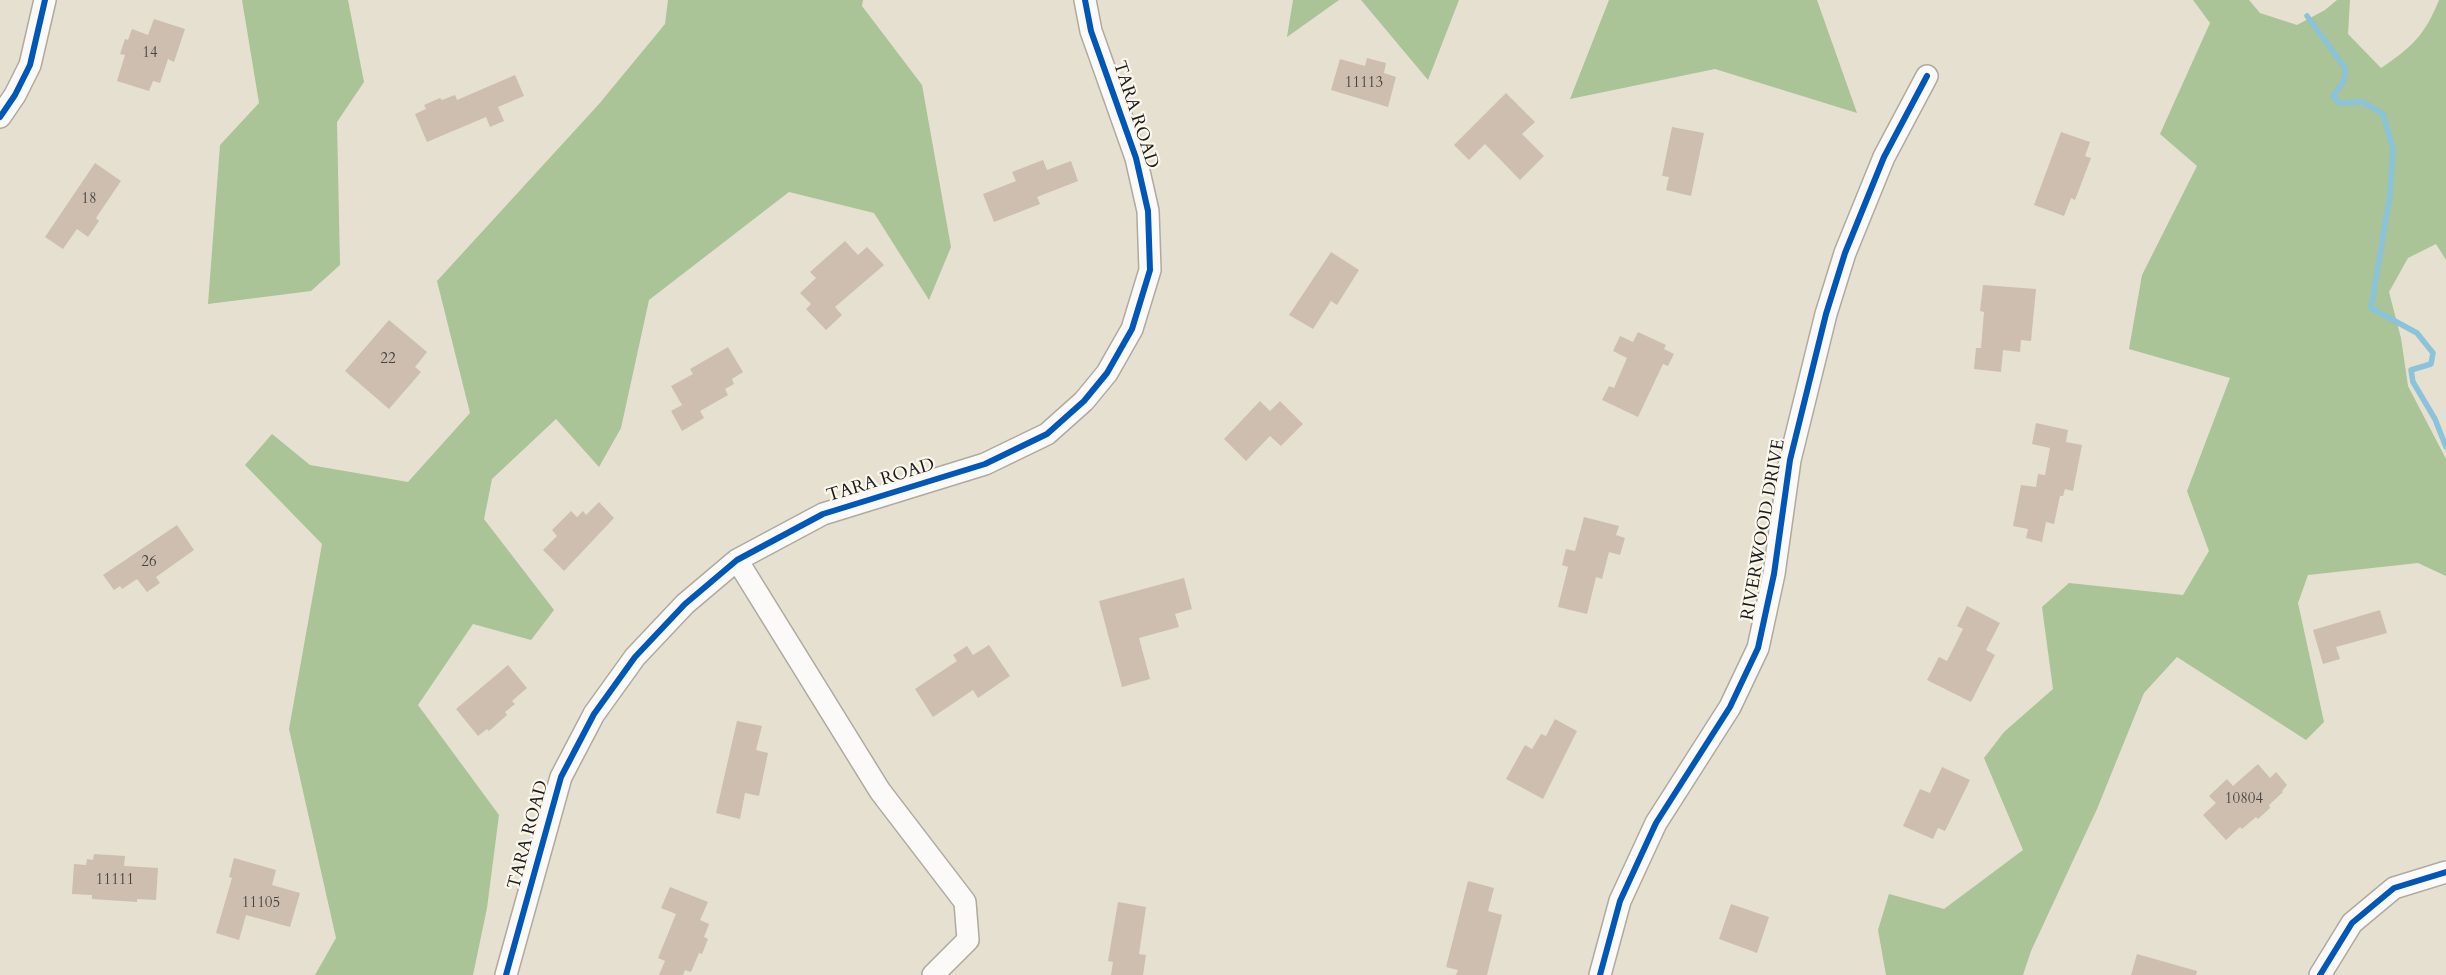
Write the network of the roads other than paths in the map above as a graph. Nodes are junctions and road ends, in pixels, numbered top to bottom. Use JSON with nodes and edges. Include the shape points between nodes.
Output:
{"nodes":[{"id":1,"x":45,"y":0,"type":"edge"},
{"id":2,"x":1085,"y":0,"type":"edge"},
{"id":3,"x":1927,"y":76,"type":"dead end"},
{"id":4,"x":0,"y":117,"type":"edge"},
{"id":5,"x":737,"y":560,"type":"junction"},
{"id":6,"x":2446,"y":872,"type":"edge"},
{"id":7,"x":506,"y":975,"type":"edge"},
{"id":8,"x":933,"y":975,"type":"edge"},
{"id":9,"x":1600,"y":975,"type":"edge"},
{"id":10,"x":2320,"y":975,"type":"edge"}],
"edges":[{"from":1,"to":4,"type":"street","via":[[30,65],[16,95]]},
{"from":2,"to":5,"type":"street","name":"TARA ROAD","via":[[1091,31],[1136,158],[1148,211],[1150,270],[1132,329],[1107,373],[1084,401],[1047,434],[1003,457],[823,514]]},
{"from":3,"to":9,"type":"street","name":"RIVERWOOD DRIVE","via":[[1884,157],[1845,253],[1826,314],[1790,460],[1774,574],[1758,648],[1730,707],[1656,823],[1620,901]]},
{"from":5,"to":7,"type":"street","name":"TARA ROAD","via":[[685,604],[635,657],[594,714],[560,778]]},
{"from":5,"to":8,"type":"street","via":[[880,791],[965,902],[968,940]]},
{"from":6,"to":10,"type":"street","via":[[2394,888],[2352,923]]}]}
